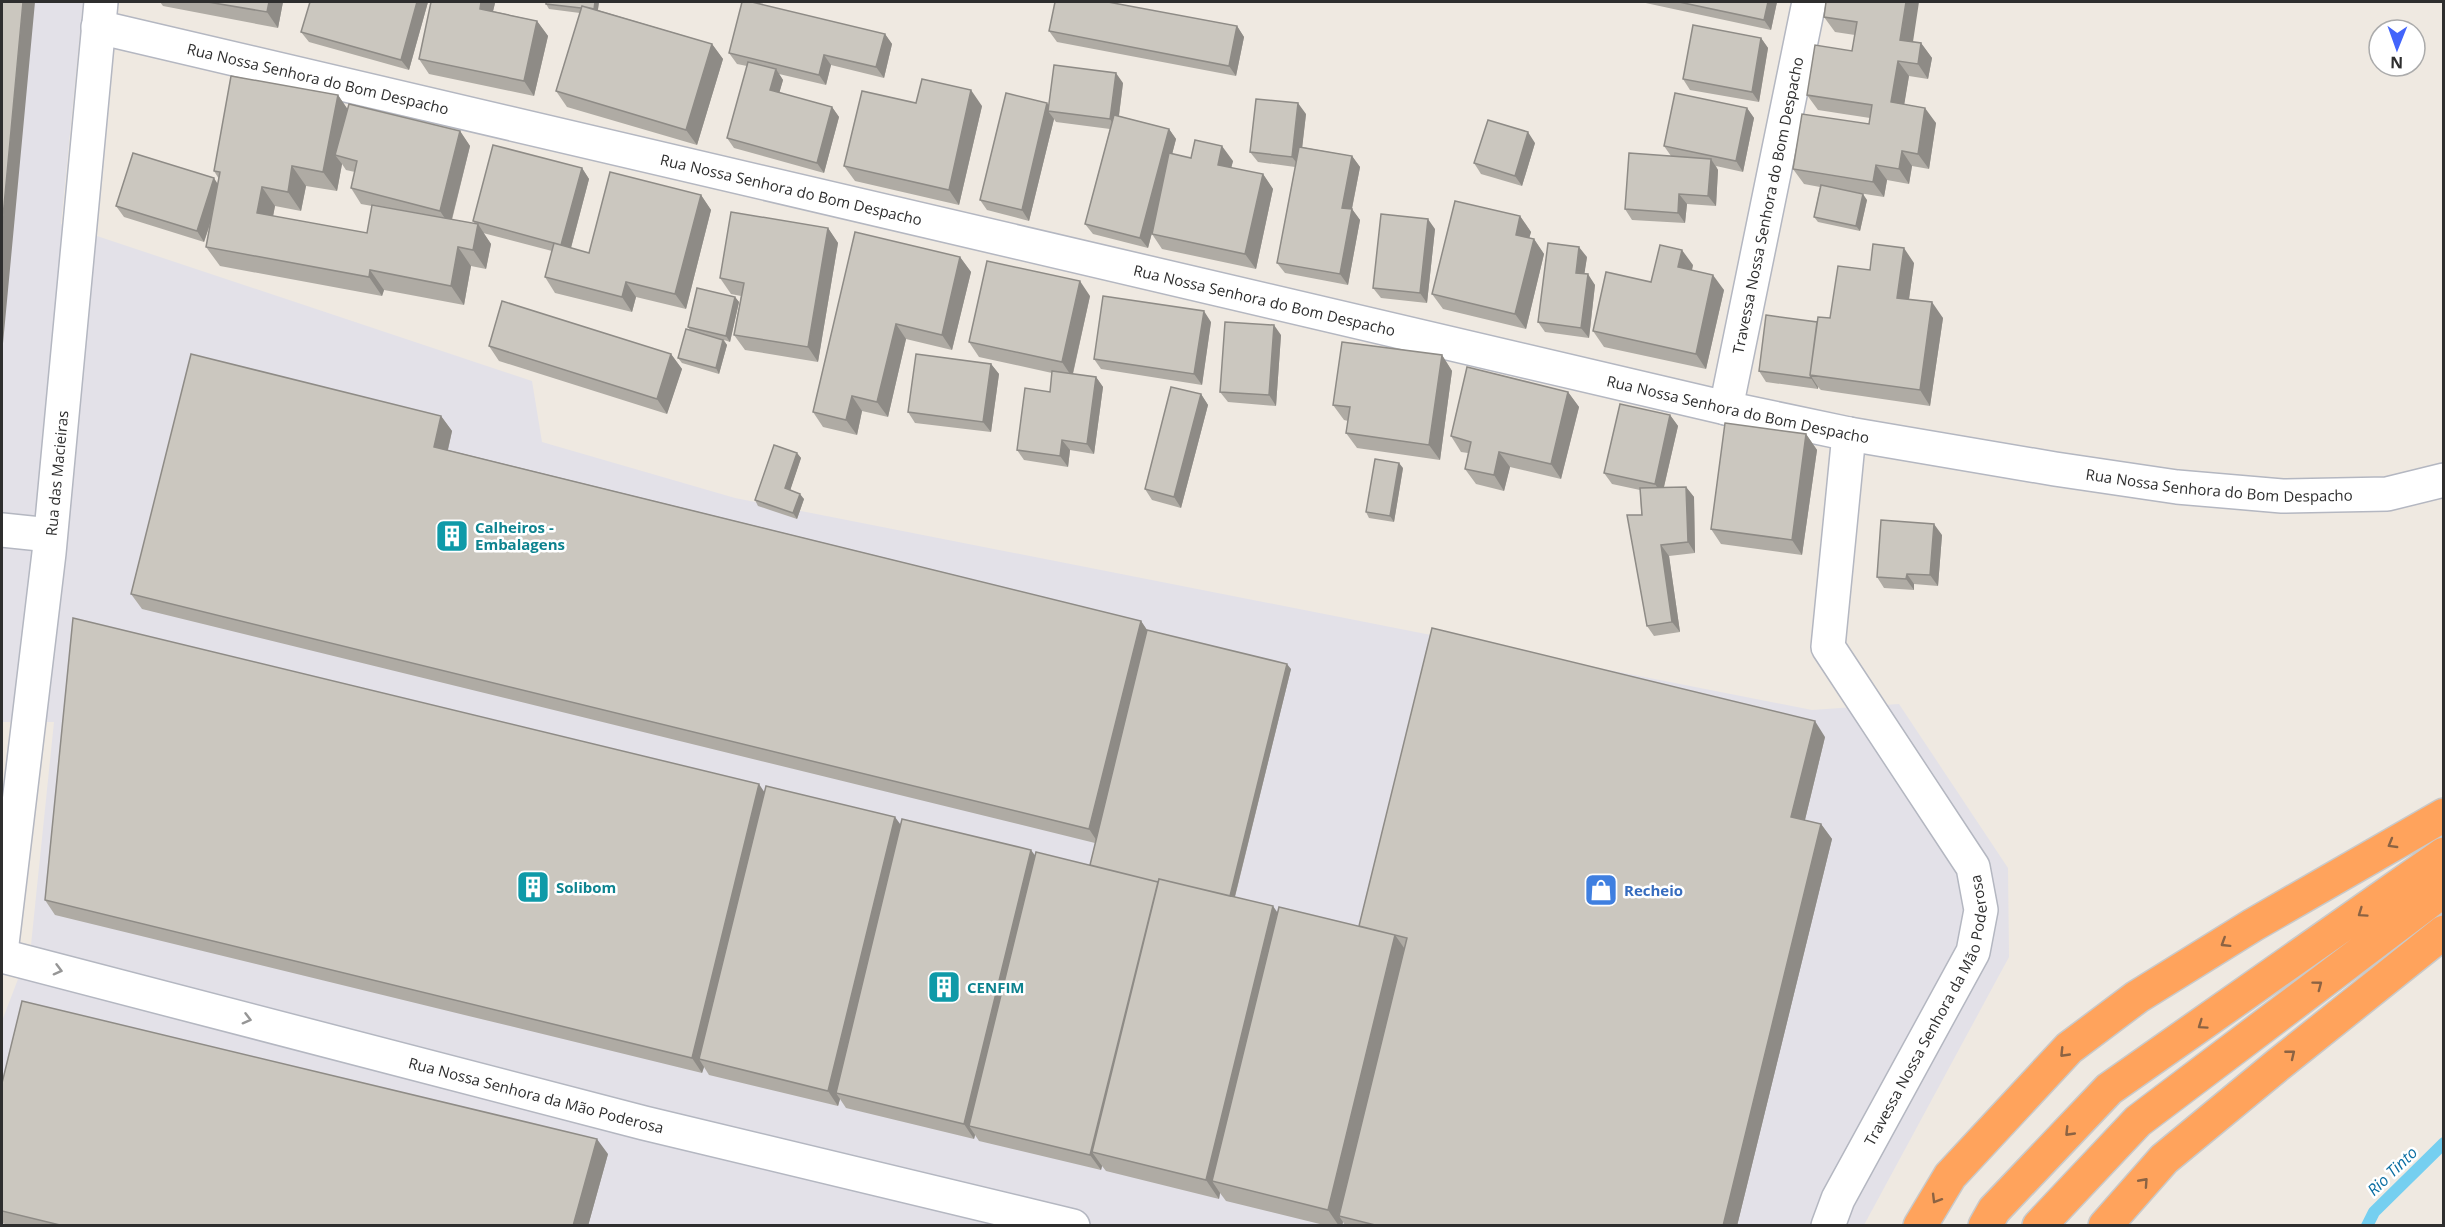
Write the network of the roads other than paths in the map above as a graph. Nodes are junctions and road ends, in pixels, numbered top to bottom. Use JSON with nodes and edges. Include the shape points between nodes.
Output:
{"nodes":[{"id":1,"x":1809,"y":2,"type":"edge"},
{"id":2,"x":100,"y":14,"type":"edge"},
{"id":3,"x":1726,"y":408,"type":"junction"},
{"id":4,"x":1849,"y":434,"type":"junction"},
{"id":5,"x":2444,"y":480,"type":"edge"},
{"id":6,"x":2,"y":531,"type":"edge"},
{"id":7,"x":50,"y":535,"type":"junction"},
{"id":8,"x":2444,"y":815,"type":"edge"},
{"id":9,"x":2444,"y":855,"type":"edge"},
{"id":10,"x":2444,"y":890,"type":"edge"},
{"id":11,"x":2444,"y":932,"type":"edge"},
{"id":12,"x":2,"y":944,"type":"edge"},
{"id":13,"x":2,"y":956,"type":"edge"},
{"id":14,"x":1073,"y":1226,"type":"edge"},
{"id":15,"x":1828,"y":1226,"type":"edge"},
{"id":16,"x":1920,"y":1226,"type":"edge"},
{"id":17,"x":1985,"y":1226,"type":"edge"},
{"id":18,"x":2039,"y":1226,"type":"edge"},
{"id":19,"x":2105,"y":1226,"type":"edge"}],
"edges":[{"from":1,"to":3,"type":"street","name":"Travessa Nossa Senhora do Bom Despacho"},
{"from":2,"to":3,"type":"street","name":"Rua Nossa Senhora do Bom Despacho"},
{"from":2,"to":7,"type":"street","name":"Rua das Macieiras"},
{"from":3,"to":4,"type":"street","name":"Rua Nossa Senhora do Bom Despacho"},
{"from":4,"to":5,"type":"street","name":"Rua Nossa Senhora do Bom Despacho","via":[[2144,482],[2282,496],[2387,494]]},
{"from":4,"to":15,"type":"street","name":"Travessa Nossa Senhora da Mão Poderosa","via":[[1828,647],[1973,867],[1981,910],[1973,952],[1838,1199]]},
{"from":6,"to":7,"type":"street"},
{"from":7,"to":12,"type":"street","name":"Rua das Macieiras"},
{"from":8,"to":16,"type":"highway","one_way":true,"via":[[2137,998],[2069,1048],[1950,1176]]},
{"from":9,"to":17,"type":"highway","one_way":true,"via":[[2109,1089],[1994,1210]]},
{"from":18,"to":10,"type":"highway","one_way":true,"via":[[2138,1121]]},
{"from":19,"to":11,"type":"highway","one_way":true,"via":[[2164,1159]]},
{"from":13,"to":14,"type":"street","name":"Rua Nossa Senhora da Mão Poderosa","one_way":true,"via":[[644,1123]]}]}
